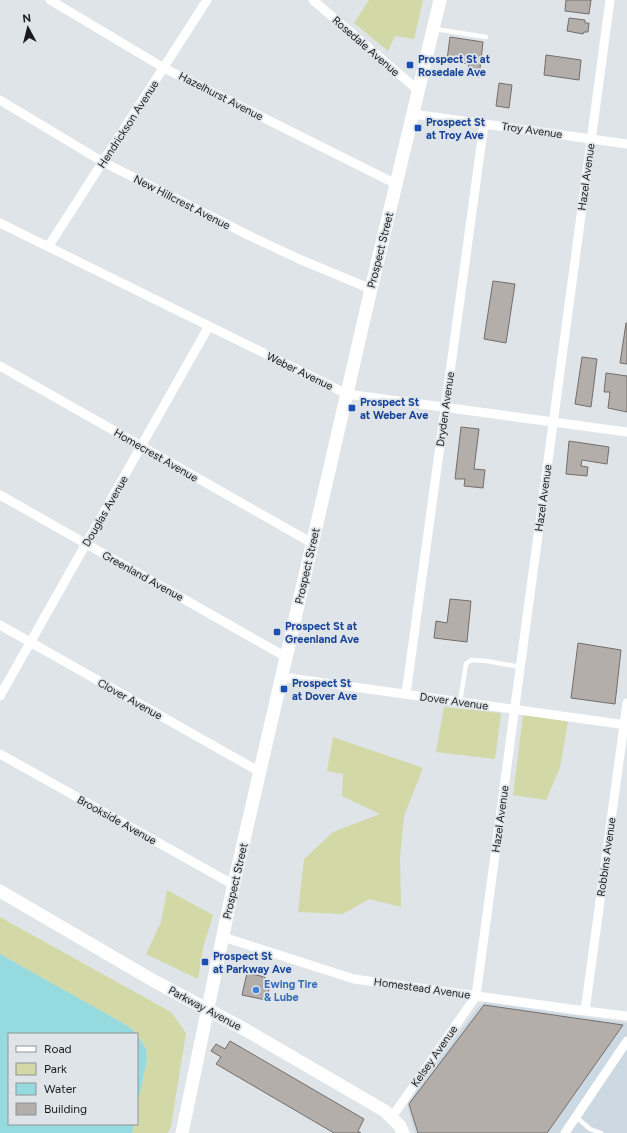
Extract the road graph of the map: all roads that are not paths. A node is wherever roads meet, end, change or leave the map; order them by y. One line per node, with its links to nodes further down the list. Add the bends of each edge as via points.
1 (50, 0): 8 (street, Hazelhurst Avenue)
2 (207, 0): 8 (street, Hendrickson Avenue)
3 (313, 0): 9 (street, Rosedale Avenue)
4 (440, 0): 6 (street, Prospect Street)
5 (610, 0): 13 (street, Hazel Avenue)
6 (433, 29): 7 (lane); 9 (street, Prospect Street)
7 (486, 37)
8 (164, 68): 15 (street, Hendrickson Avenue); 16 (street, Hazelhurst Avenue)
9 (419, 91): 11 (street, Prospect Street)
10 (0, 100): 15 (street, New Hillcrest Avenue)
11 (413, 114): 12 (street, Troy Avenue); 16 (street, Prospect Street)
12 (484, 124): 13 (street, Troy Avenue); 23 (street, Dryden Avenue)
13 (591, 139): 14 (street, Troy Avenue); 24 (street, Hazel Avenue)
14 (627, 144)
15 (104, 162): 18 (street, Hendrickson Avenue); 19 (street, New Hillcrest Avenue, via 250,236)
16 (396, 184): 19 (street, Prospect Street)
17 (0, 223): 18 (street, Weber Avenue)
18 (48, 247): 20 (street, Weber Avenue)
19 (371, 289): 22 (street, Prospect Street)
20 (209, 326): 22 (street, Weber Avenue); 26 (street, Douglas Avenue)
21 (0, 366): 26 (street, Homecrest Avenue)
22 (347, 394): 23 (street, Weber Avenue); 28 (street, Prospect Street)
23 (445, 407): 24 (street, Weber Avenue); 35 (street, Dryden Avenue)
24 (553, 422): 25 (street, Weber Avenue); 33 (street, Hazel Avenue)
25 (627, 432)
26 (141, 446): 28 (street, Homecrest Avenue); 29 (street, Douglas Avenue)
27 (0, 495): 29 (street, Greenland Avenue)
28 (312, 543): 32 (street, Prospect Street)
29 (86, 544): 31 (street, Douglas Avenue); 32 (street, Greenland Avenue)
30 (0, 625): 31 (street, Clover Avenue)
31 (30, 642): 36 (street, Douglas Avenue); 42 (street, Clover Avenue)
32 (286, 657): 34 (street, Prospect Street)
33 (520, 667): 37 (lane, via 487,660 471,660 466,664); 39 (street, Hazel Avenue)
34 (282, 677): 35 (street, Dover Avenue); 42 (street, Prospect Street)
35 (406, 694): 37 (street, Dover Avenue)
36 (0, 696)
37 (460, 702): 39 (street, Dover Avenue)
38 (627, 703): 40 (street, Robbins Avenue)
39 (514, 709): 40 (street, Dover Avenue); 46 (street, Hazel Avenue)
40 (626, 725): 48 (street, Robbins Avenue)
41 (0, 754): 43 (street, Brookside Avenue)
42 (260, 772): 43 (street, Prospect Street)
43 (234, 885): 45 (street, Prospect Street)
44 (0, 891): 47 (street, Parkway Avenue)
45 (223, 937): 46 (street, Homestead Avenue, via 354,979); 47 (street, Prospect Street)
46 (476, 996): 48 (street, Homestead Avenue); 52 (street, Kelsey Avenue)
47 (207, 1010): 52 (street, Parkway Avenue, via 385,1111); 53 (street, Prospect Street)
48 (586, 1011): 49 (street, Homestead Avenue)
49 (627, 1016)
50 (627, 1041): 51 (street)
51 (576, 1117): 54 (street); 55 (lane)
52 (397, 1127)
53 (182, 1133)
54 (565, 1133)
55 (601, 1133)

